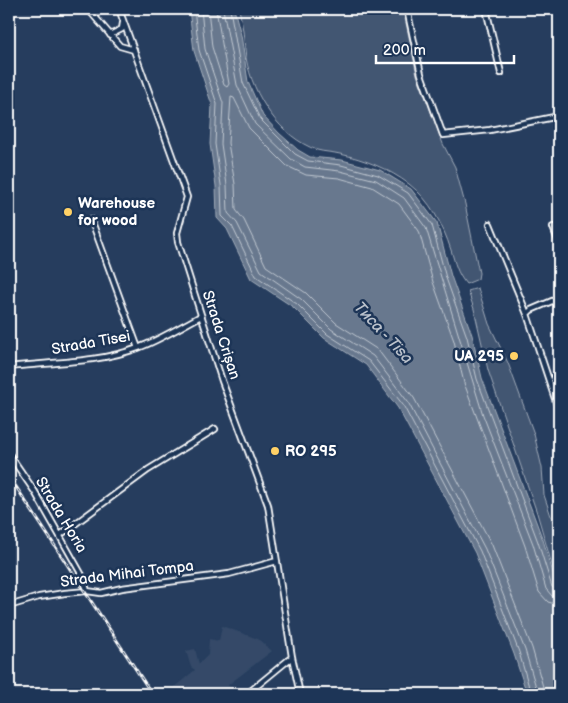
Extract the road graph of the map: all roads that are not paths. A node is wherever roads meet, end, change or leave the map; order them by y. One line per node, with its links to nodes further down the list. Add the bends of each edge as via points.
1 (82, 9): 2 (street)
2 (88, 9): 7 (street)
3 (119, 9): 6 (street, Strada Crișan)
4 (407, 9): 10 (street, via 421,74 443,135 490,130)
5 (486, 9): 9 (street)
6 (124, 22): 7 (street, via 122,29); 8 (street, Strada Crișan)
7 (110, 35): 8 (street, via 120,46)
8 (134, 50): 17 (street, Strada Crișan, via 187,197 177,233 178,242)
9 (501, 73)
10 (559, 116)
11 (91, 219): 18 (street)
12 (490, 224): 16 (street)
13 (553, 227): 14 (street)
14 (559, 243)
15 (559, 298): 16 (street)
16 (527, 314): 21 (street)
17 (201, 316): 18 (street, Strada Tisei); 26 (street, Strada Crișan, via 268,505)
18 (138, 348): 19 (street, Strada Tisei, via 92,358)
19 (9, 367)
20 (559, 390): 21 (street)
21 (553, 393): 22 (street)
22 (559, 411)
23 (215, 430): 25 (street, via 148,470)
24 (9, 454): 25 (street, Strada Horia)
25 (60, 535): 27 (street, Strada Horia, via 84,577)
26 (277, 561): 27 (street, Strada Mihai Tompa, via 229,574 101,593); 29 (street, Strada Crișan)
27 (87, 591): 28 (street, Strada Mihai Tompa, via 39,597)
28 (9, 606)
29 (292, 657): 30 (street); 31 (street, Strada Crișan)
30 (247, 694)
31 (300, 694)

